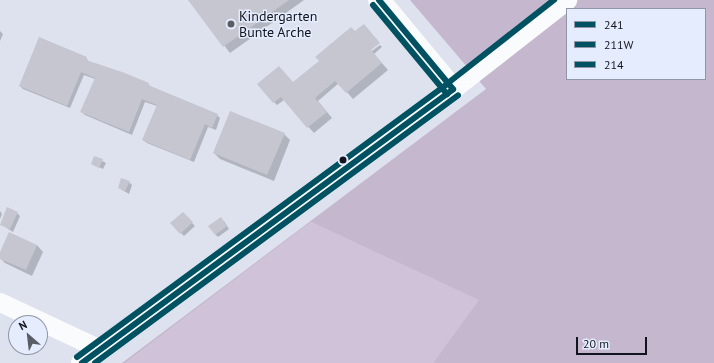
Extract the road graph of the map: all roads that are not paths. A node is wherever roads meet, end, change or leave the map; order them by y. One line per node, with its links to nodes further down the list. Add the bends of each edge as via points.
1 (379, 0): 3 (street)
2 (567, 0): 3 (street)
3 (453, 88): 5 (street)
4 (0, 302): 5 (street)
5 (100, 349): 6 (street)
6 (82, 363)

